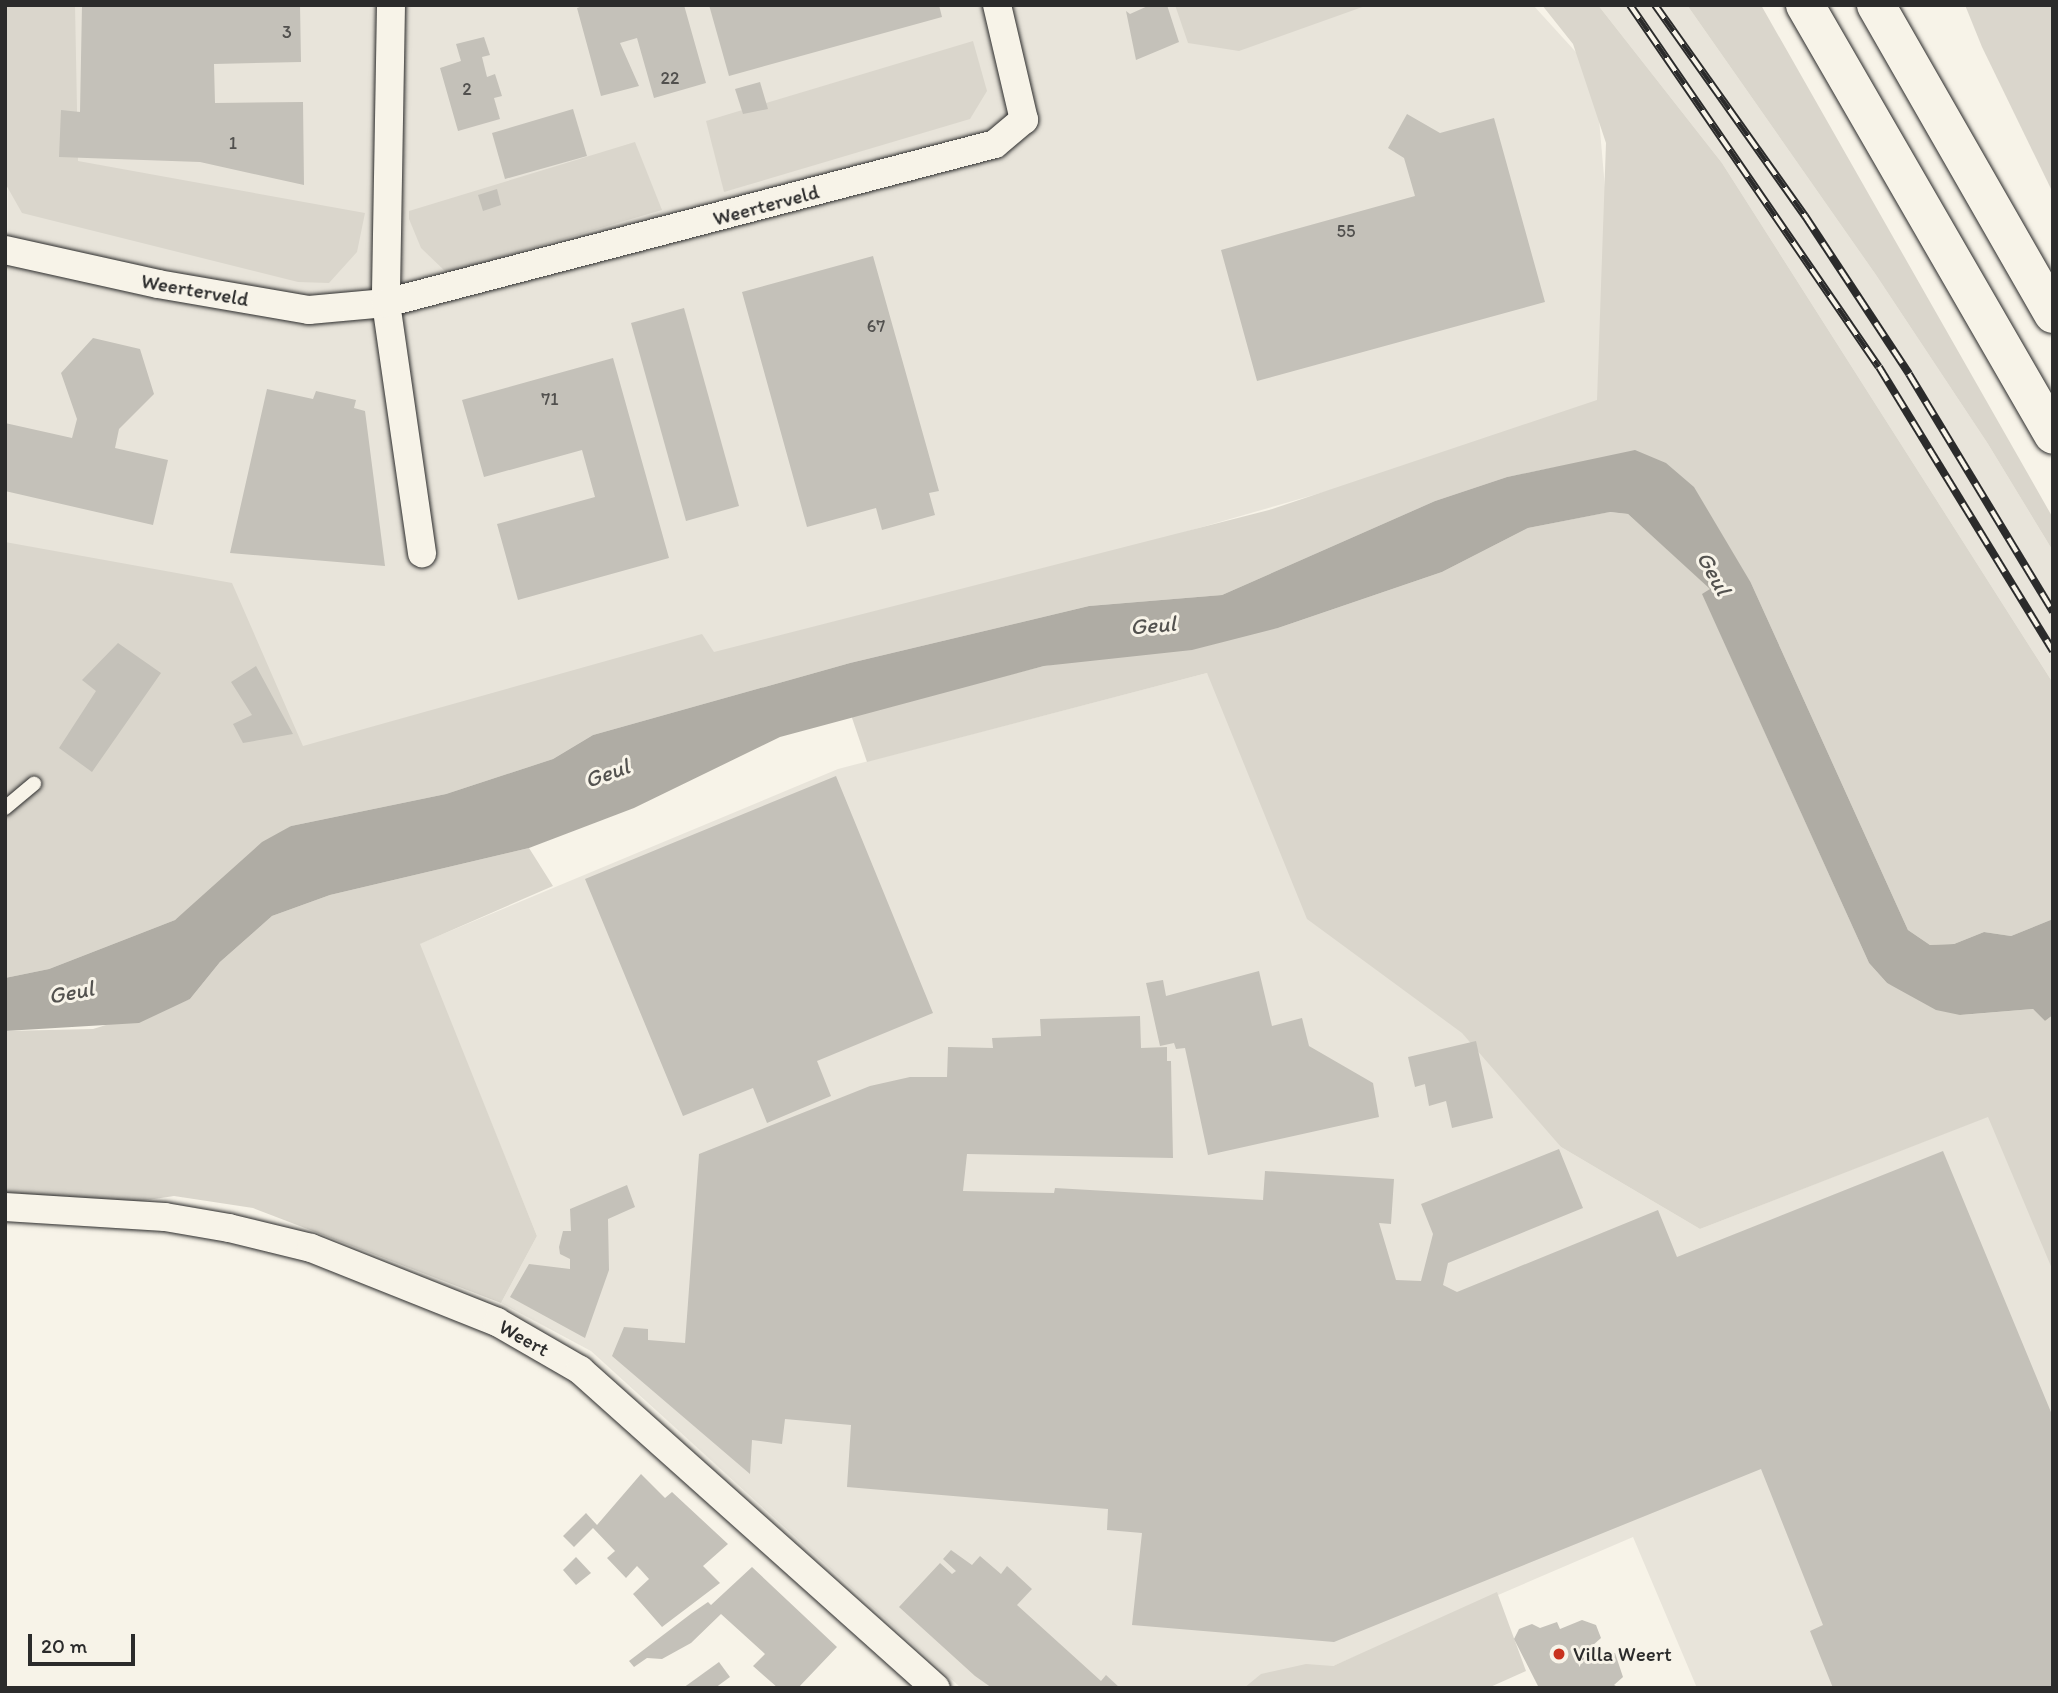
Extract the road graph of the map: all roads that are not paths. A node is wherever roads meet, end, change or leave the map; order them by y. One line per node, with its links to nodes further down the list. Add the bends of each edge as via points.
1 (391, 5): 8 (street)
2 (997, 5): 8 (street, Weerterveld, via 1024,120 995,144)
3 (1805, 5): 10 (highway)
4 (1876, 5): 6 (highway)
5 (1901, 5): 6 (highway)
6 (1928, 94): 9 (highway)
7 (5, 250): 8 (street, Weerterveld, via 158,284 309,310)
8 (386, 303): 11 (street)
9 (2053, 314)
10 (2053, 435)
11 (422, 553)
12 (34, 784): 13 (lane)
13 (5, 808)
14 (5, 1207): 15 (street, Weert, via 165,1217 229,1228 311,1248 497,1322 580,1370)
15 (936, 1688)

